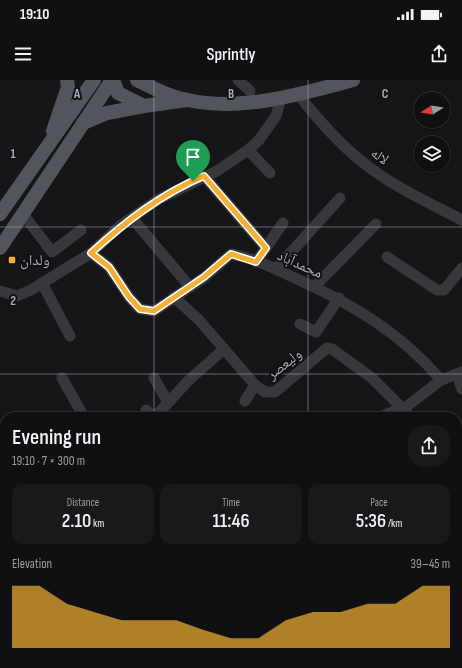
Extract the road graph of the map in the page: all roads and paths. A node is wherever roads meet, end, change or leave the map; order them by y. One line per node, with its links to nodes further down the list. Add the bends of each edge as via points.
1 (67, 80): 14 (main road, via 68,87)
2 (94, 80): 14 (main road)
3 (113, 80): 12 (main road, via 118,93); 13 (main road)
4 (137, 80): 7 (main road)
5 (238, 80): 8 (street)
6 (353, 80): 9 (main road)
7 (150, 84): 11 (main road)
8 (250, 91)
9 (297, 93): 10 (main road); 22 (street, لاله, via 318,120 359,160 389,180)
10 (281, 98): 11 (main road, via 235,104); 15 (street, via 276,116 259,140)
11 (187, 100): 12 (main road)
12 (144, 106): 13 (main road, via 107,113)
13 (83, 123): 20 (main road)
14 (49, 144): 19 (main road)
15 (248, 150): 16 (street); 17 (street, via 217,171)
16 (270, 173)
17 (204, 176): 21 (street, via 159,199); 27 (street)
18 (340, 198): 32 (street)
19 (0, 214)
20 (23, 214): 25 (street, via 52,252); 26 (main road)
21 (132, 218): 28 (street); 34 (street)
22 (462, 220)
23 (283, 223): 27 (street)
24 (376, 224): 35 (street)
25 (81, 230)
26 (0, 248)
27 (266, 248): 30 (street)
28 (91, 253): 33 (street); 37 (street, محمدآباد, via 109,267 140,309 154,311)
29 (387, 257): 31 (street, via 437,290 444,290)
30 (256, 262): 32 (street, محمدآباد); 34 (street, محمدآباد, via 231,254)
31 (462, 268)
32 (276, 269): 35 (street, محمدآباد)
33 (42, 283): 36 (street, via 17,296); 40 (street)
34 (190, 287): 37 (street, محمدآباد)
35 (314, 287): 38 (street, محمدآباد)
36 (0, 291)
37 (174, 297): 41 (street, ولیعصر, via 199,320)
38 (339, 298): 39 (street, via 316,332); 45 (street, محمدآباد, via 386,329 423,359)
39 (300, 324)
40 (70, 336)
41 (224, 349): 46 (street, ولیعصر); 49 (street)
42 (459, 373): 45 (street); 47 (street)
43 (62, 378): 51 (street)
44 (154, 378): 49 (street)
45 (441, 380): 50 (street)
46 (255, 385): 48 (street); 50 (street, ولیعصر, via 265,392 275,392 327,348 372,378)
47 (462, 389)
48 (245, 401)
49 (168, 402): 52 (street)
50 (403, 408): 53 (street); 54 (street)
51 (81, 412)
52 (155, 412)
53 (393, 412)
54 (407, 412)

